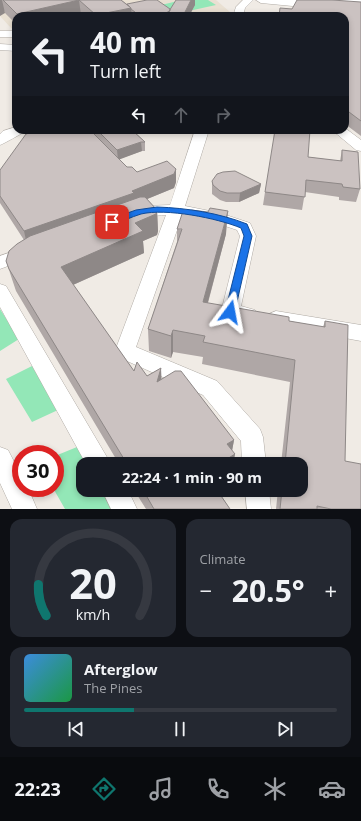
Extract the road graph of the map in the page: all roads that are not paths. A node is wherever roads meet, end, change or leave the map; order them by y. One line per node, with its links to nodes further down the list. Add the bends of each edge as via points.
1 (248, 0): 4 (street)
2 (261, 0): 3 (street, via 303,4)
3 (361, 3)
4 (239, 12)
5 (0, 34): 6 (street)
6 (12, 34)
7 (0, 47): 8 (street)
8 (12, 48)
9 (12, 133): 12 (street)
10 (201, 134): 14 (street)
11 (344, 134): 13 (street)
12 (0, 141)
13 (361, 147)
14 (176, 210): 15 (street, via 157,209 139,212); 19 (street, via 229,220 244,226 248,236 230,312); 21 (street, via 125,351 210,388 252,437)
15 (117, 220)
16 (44, 247): 17 (street)
17 (0, 263)
18 (0, 291): 20 (street)
19 (361, 333)
20 (95, 457)
21 (253, 457)
22 (0, 458): 25 (street)
23 (118, 497): 26 (street)
24 (258, 497): 27 (street)
25 (26, 509)
26 (125, 509)
27 (259, 509)

